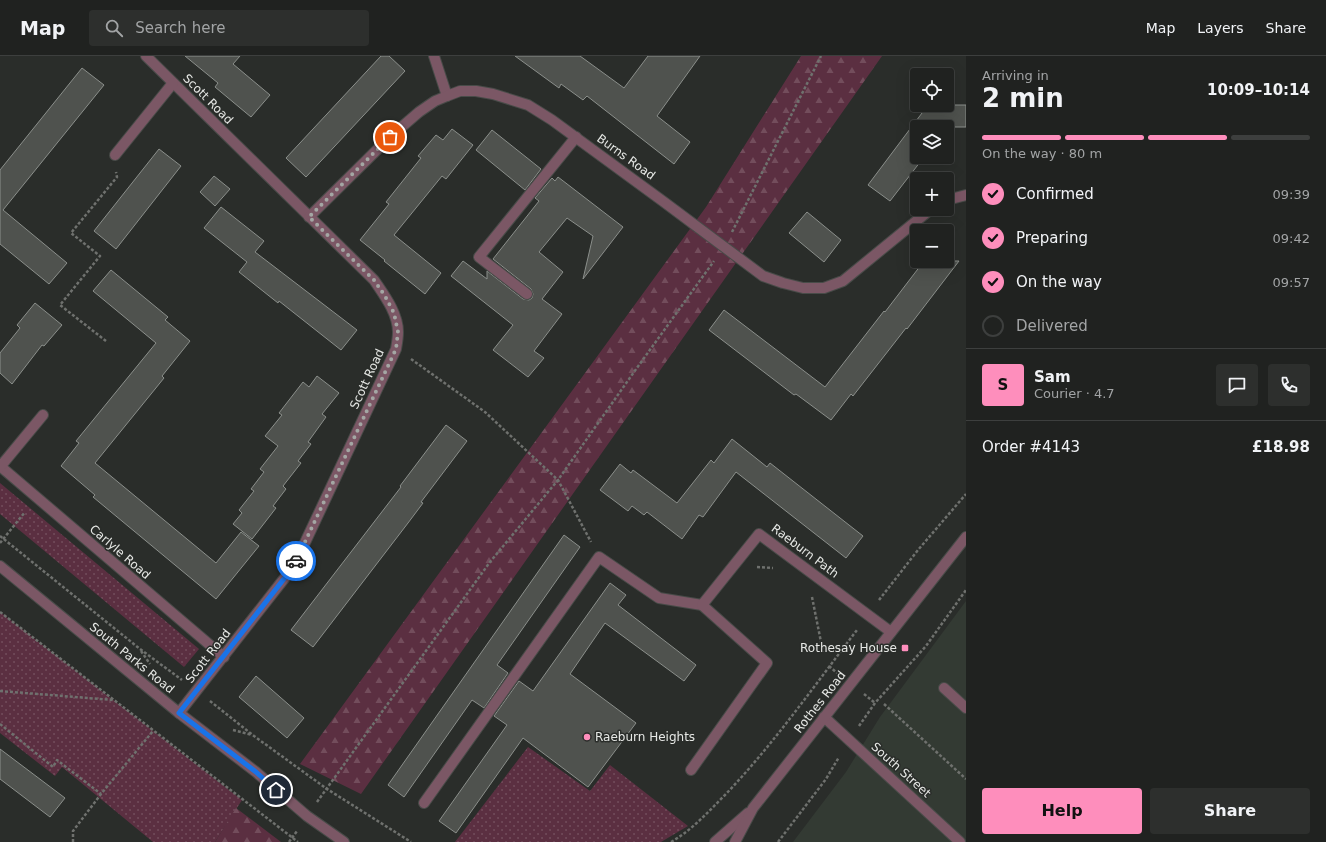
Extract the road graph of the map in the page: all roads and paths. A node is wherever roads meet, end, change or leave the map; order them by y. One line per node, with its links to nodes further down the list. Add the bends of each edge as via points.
1 (146, 56): 4 (street, Scott Road)
2 (434, 56): 5 (street)
3 (821, 56): 12 (path)
4 (173, 83): 7 (street); 11 (street, Scott Road)
5 (447, 96): 6 (street, Burns Road, via 460,91 476,91 511,99 528,105); 11 (street, Burns Road, via 435,101 404,124)
6 (576, 137): 12 (street, Burns Road); 13 (street, via 480,257)
7 (115, 155): 14 (path, via 117,177 71,233 100,256 60,305)
8 (966, 195): 9 (street)
9 (954, 198)
10 (922, 216): 12 (street, Burns Road, via 842,281 824,288 804,288 762,276)
11 (309, 217): 15 (street, Scott Road, via 374,280 385,296 394,313 398,332)
12 (725, 246): 18 (path)
13 (527, 294)
14 (106, 341)
15 (396, 349): 18 (path, via 485,412); 37 (street, Scott Road, via 294,566)
16 (43, 415): 17 (street)
17 (0, 466): 20 (street, Carlyle Road)
18 (558, 480): 25 (path); 51 (path, via 490,562)
19 (966, 494): 33 (path, via 913,556)
20 (36, 498): 23 (path); 37 (street, Carlyle Road)
21 (0, 536): 23 (path)
22 (966, 537): 34 (street, Rothes Road)
23 (4, 539): 24 (path); 35 (path)
24 (0, 543)
25 (599, 557): 31 (street, via 659,598); 53 (street)
26 (0, 566): 43 (street, South Parks Road)
27 (779, 569): 28 (path, via 757,566)
28 (753, 571)
29 (966, 590): 48 (path, via 926,646 875,703)
30 (812, 596): 36 (path)
31 (702, 605): 33 (street, Raeburn Path, via 759,534); 49 (street, via 767,663)
32 (0, 612): 40 (path)
33 (868, 615): 34 (street, Raeburn Path); 62 (path, via 742,777 696,824)
34 (891, 632): 44 (street, Rothes Road)
35 (140, 649)
36 (823, 652)
37 (224, 657): 43 (street, Scott Road)
38 (944, 688): 42 (street)
39 (0, 691): 40 (path)
40 (114, 700): 46 (path)
41 (884, 704): 50 (path)
42 (966, 708)
43 (179, 713): 55 (street, South Parks Road, via 256,772)
44 (824, 717): 48 (street, South Street); 54 (street, Rothes Road)
45 (0, 724): 52 (path, via 53,767 58,760)
46 (153, 731): 52 (path); 56 (path)
47 (254, 736): 51 (path)
48 (849, 741): 65 (path, via 826,778); 66 (street, South Street)
49 (690, 770)
50 (966, 779)
51 (327, 789): 55 (path); 61 (path)
52 (101, 794): 57 (path, via 73,831)
53 (424, 803)
54 (753, 808): 63 (street, Rothes Road); 64 (street, Rothes Road)
55 (307, 816): 56 (path); 60 (street, South Parks Road)
56 (292, 838): 58 (path); 59 (path)
57 (73, 842)
58 (289, 842)
59 (298, 842)
60 (344, 842)
61 (411, 842)
62 (672, 842)
63 (715, 842)
64 (735, 842)
65 (778, 842)
66 (960, 842)

